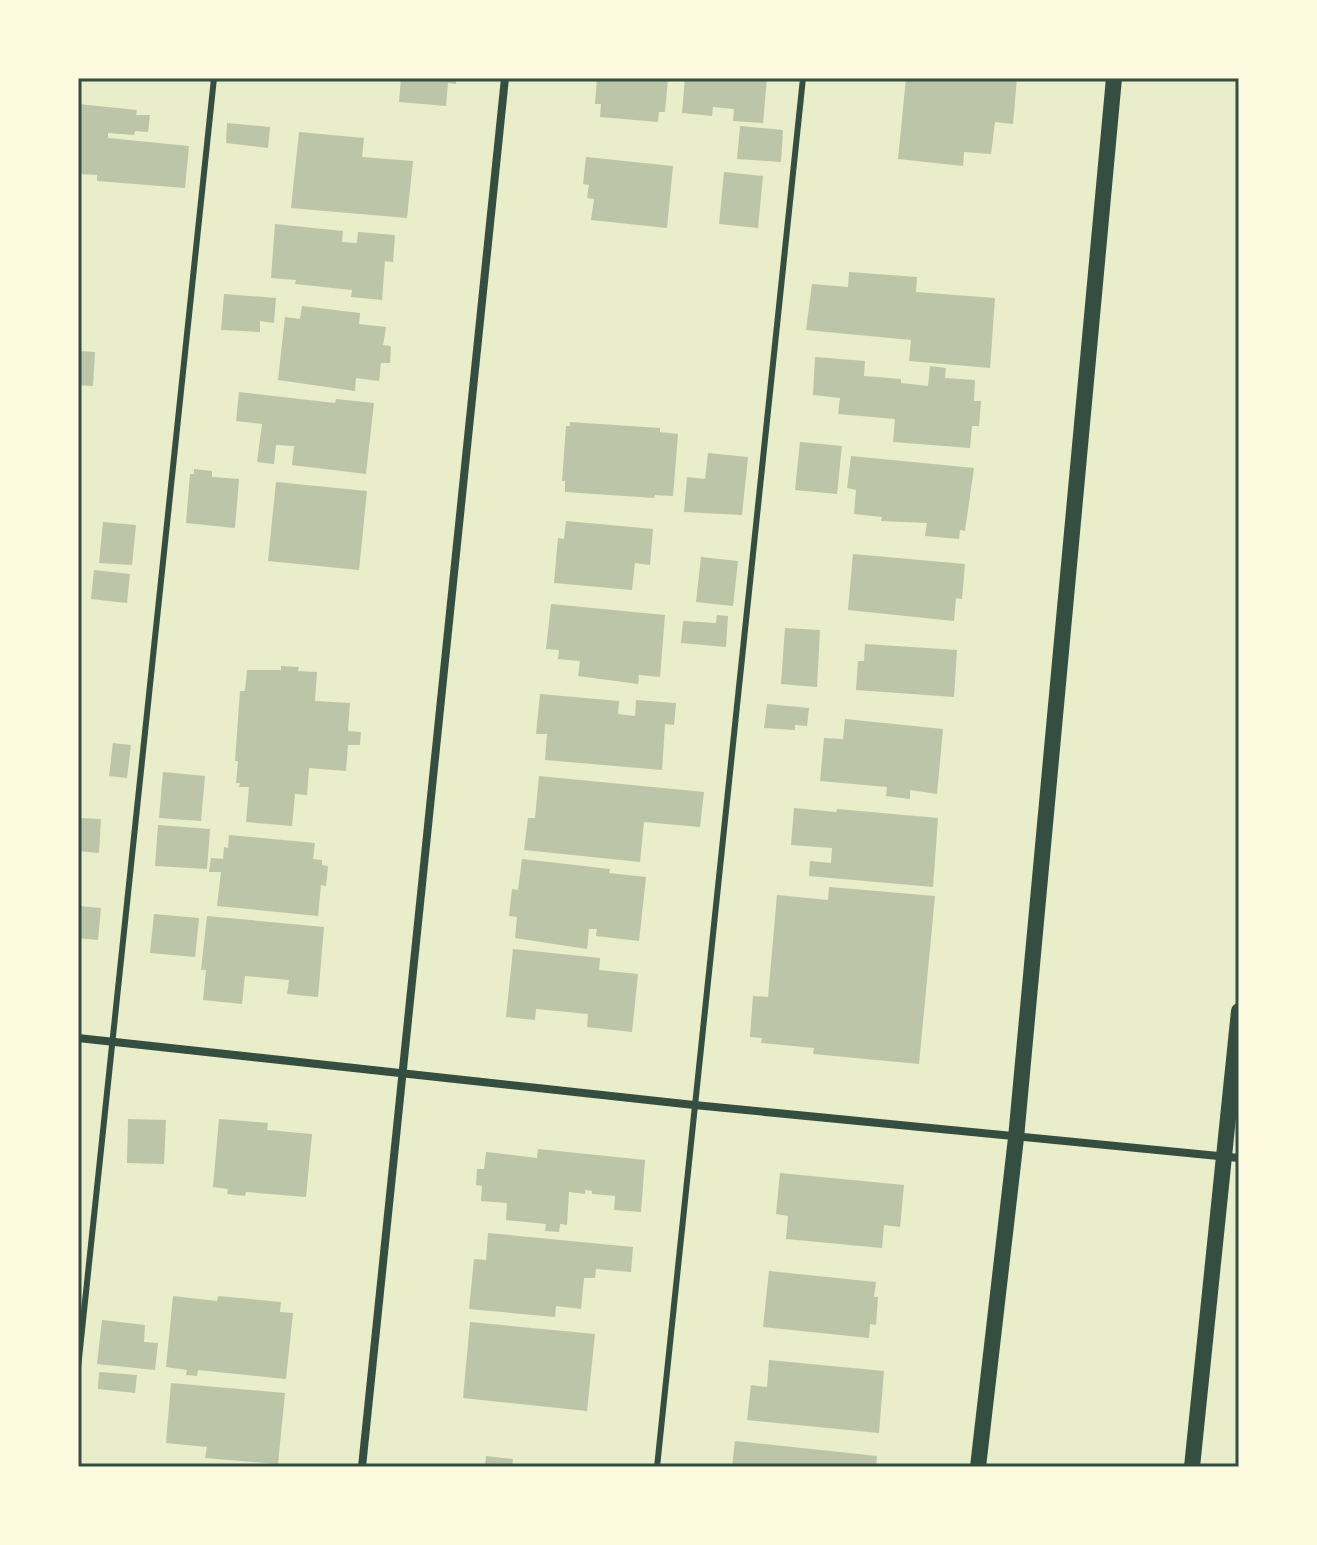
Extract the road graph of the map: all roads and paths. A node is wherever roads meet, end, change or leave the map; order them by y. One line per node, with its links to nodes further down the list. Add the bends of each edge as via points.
1 (214, 78): 7 (lane)
2 (505, 78): 8 (street)
3 (803, 78): 9 (lane)
4 (1114, 78): 10 (main road)
5 (1239, 1011): 11 (main road)
6 (78, 1038): 7 (street)
7 (111, 1042): 8 (street); 12 (lane)
8 (401, 1074): 9 (street); 13 (street)
9 (694, 1105): 10 (street); 14 (lane)
10 (1016, 1138): 11 (street); 15 (main road)
11 (1231, 1157): 16 (main road)
12 (78, 1368)
13 (362, 1467)
14 (657, 1467)
15 (978, 1467)
16 (1192, 1467)

